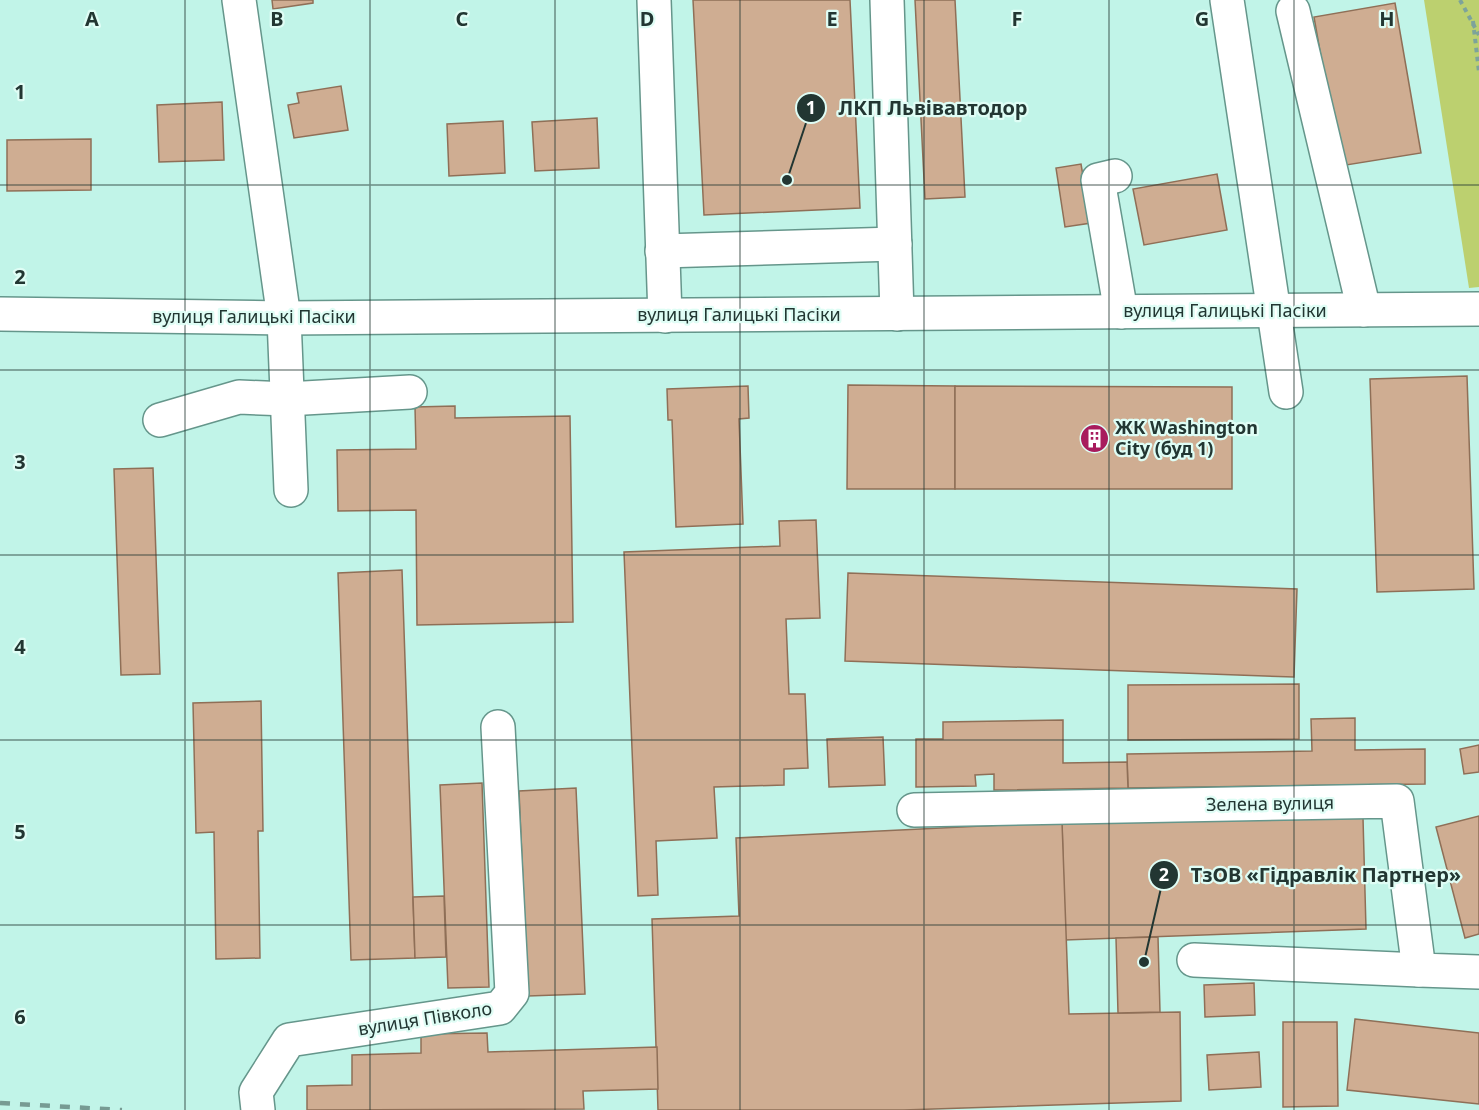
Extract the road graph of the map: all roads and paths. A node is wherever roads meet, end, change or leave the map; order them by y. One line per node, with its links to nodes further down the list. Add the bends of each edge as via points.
1 (239, 0): 20 (street)
2 (654, 0): 12 (street)
3 (887, 0): 11 (street)
4 (1227, 0): 15 (street)
5 (1460, 0): 7 (path)
6 (1293, 11): 14 (street)
7 (1473, 21): 8 (path); 9 (path)
8 (1479, 35)
9 (1479, 72)
10 (1115, 176): 16 (street, via 1098,180)
11 (895, 244): 12 (street); 18 (street)
12 (662, 251): 19 (street)
13 (1479, 309): 14 (street, вулиця Галицькі Пасіки)
14 (1364, 310): 15 (street, вулиця Галицькі Пасіки)
15 (1275, 311): 16 (street, вулиця Галицькі Пасіки); 22 (street)
16 (1121, 312): 18 (street, вулиця Галицькі Пасіки)
17 (0, 314): 20 (street, вулиця Галицькі Пасіки)
18 (897, 314): 19 (street, вулиця Галицькі Пасіки)
19 (665, 316): 20 (street, вулиця Галицькі Пасіки)
20 (284, 318): 23 (street)
21 (410, 392): 23 (street)
22 (1286, 392)
23 (287, 399): 24 (street, via 239,397); 25 (street)
24 (160, 420)
25 (291, 490)
26 (498, 728): 31 (street, вулиця Півколо, via 512,993 500,1008 289,1040 256,1092)
27 (914, 810): 29 (street, Зелена вулиця, via 1396,801)
28 (1194, 960): 29 (street)
29 (1419, 970): 30 (street)
30 (1479, 972)
31 (258, 1110)

